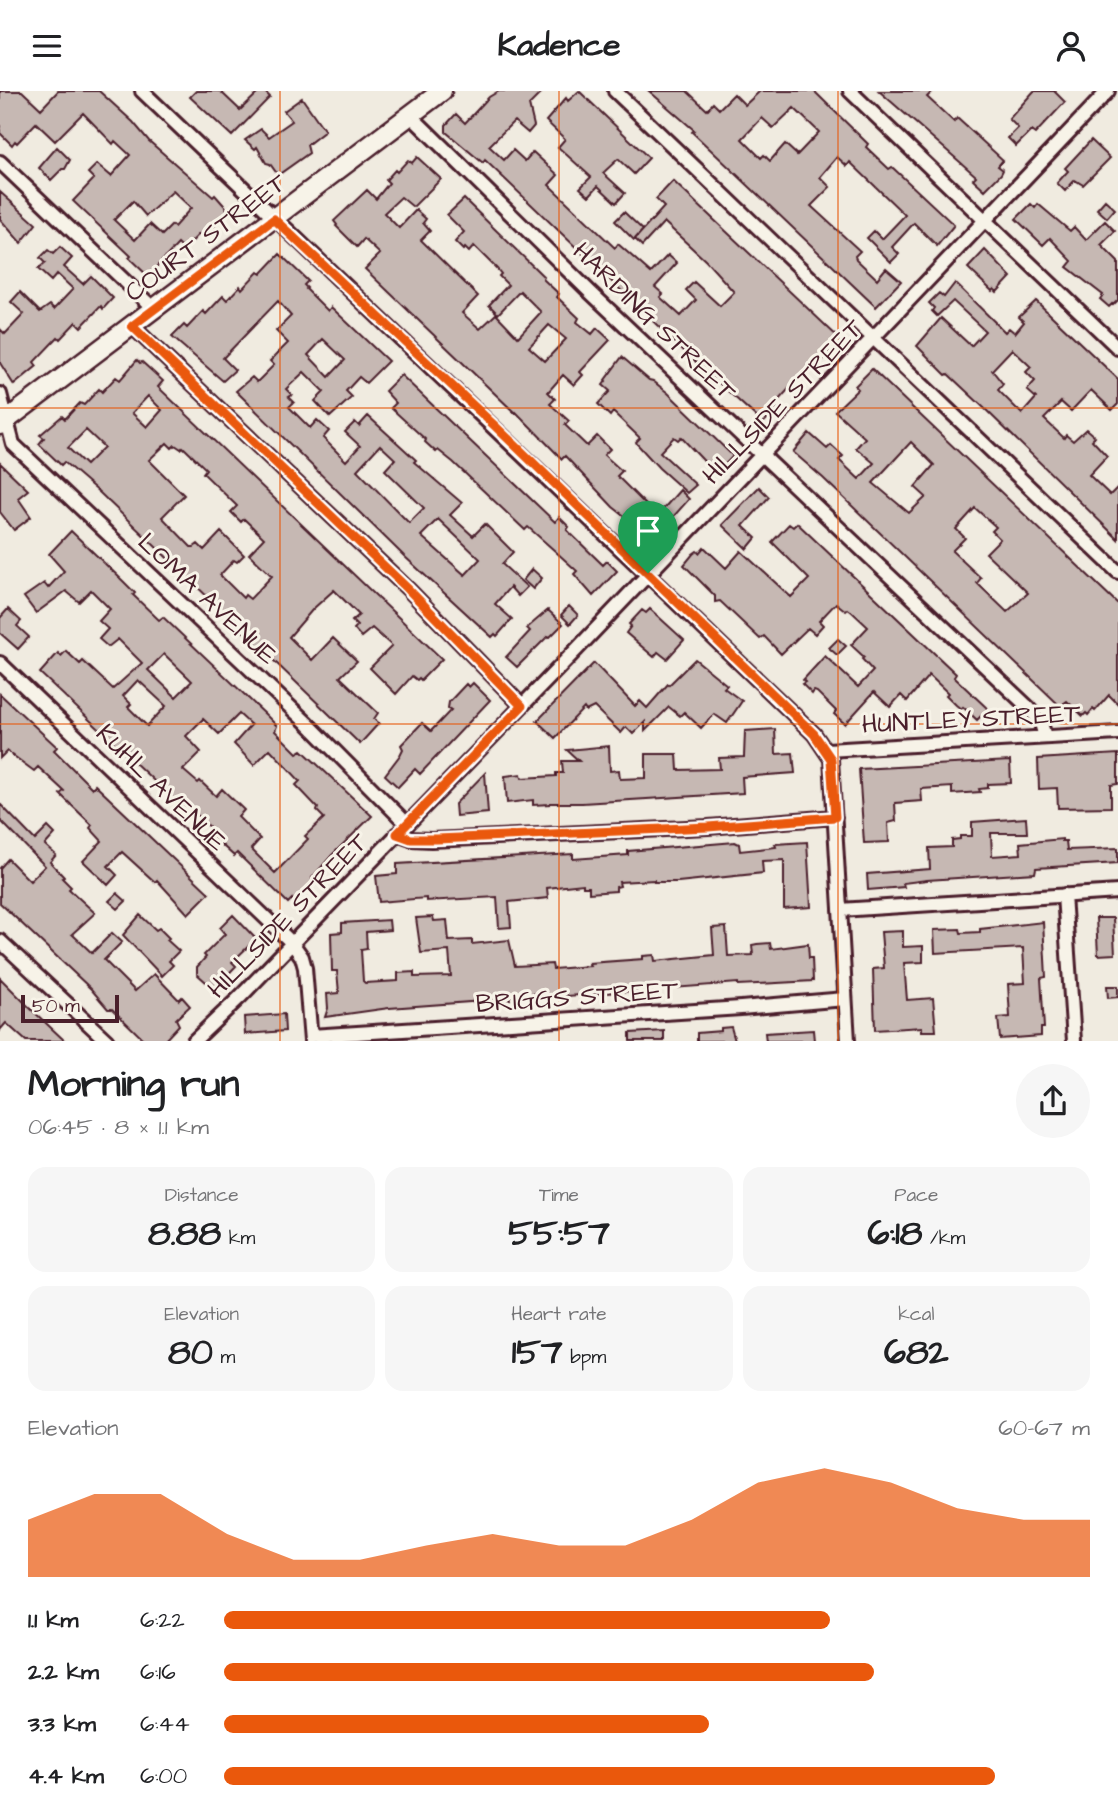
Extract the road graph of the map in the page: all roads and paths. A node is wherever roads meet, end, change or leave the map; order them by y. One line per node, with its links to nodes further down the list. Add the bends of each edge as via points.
1 (442, 91): 6 (main road, COURT STREET)
2 (615, 91): 12 (street)
3 (850, 91): 9 (street)
4 (1108, 91): 9 (street, HILLSIDE STREET)
5 (144, 92): 8 (street)
6 (410, 115): 8 (main road, COURT STREET); 16 (street, HARDING STREET)
7 (0, 162): 10 (street)
8 (274, 219): 10 (main road, COURT STREET); 18 (street)
9 (985, 221): 12 (street, HILLSIDE STREET); 13 (street)
10 (154, 309): 11 (main road, COURT STREET)
11 (132, 326): 15 (main road, COURT STREET); 20 (street, via 407,588)
12 (874, 338): 16 (street, HILLSIDE STREET); 17 (street)
13 (1115, 341)
14 (0, 394): 15 (street, LOMA AVENUE)
15 (3, 422): 25 (street, LOMA AVENUE, via 13,444)
16 (762, 454): 18 (street, HILLSIDE STREET); 22 (street, HARDING STREET, via 1029,708)
17 (1118, 572)
18 (648, 573): 20 (street, HILLSIDE STREET); 23 (street)
19 (0, 663): 31 (street, KUHL AVENUE)
20 (522, 706): 25 (street, HILLSIDE STREET)
21 (1118, 733): 22 (street, HUNTLEY STREET)
22 (1045, 737): 23 (street, HUNTLEY STREET)
23 (827, 750): 24 (street)
24 (835, 817): 26 (street, via 437,839); 29 (street)
25 (407, 824): 26 (street, HILLSIDE STREET)
26 (397, 834): 31 (street, HILLSIDE STREET)
27 (1118, 892): 28 (street)
28 (1064, 895): 29 (street); 37 (street)
29 (840, 910): 32 (street)
30 (0, 941): 34 (street)
31 (292, 943): 33 (street, via 305,968); 35 (street, HILLSIDE STREET)
32 (845, 999): 33 (street, BRIGGS STREET); 36 (street)
33 (311, 1039)
34 (107, 1041)
35 (194, 1041)
36 (848, 1041)
37 (1074, 1041)

